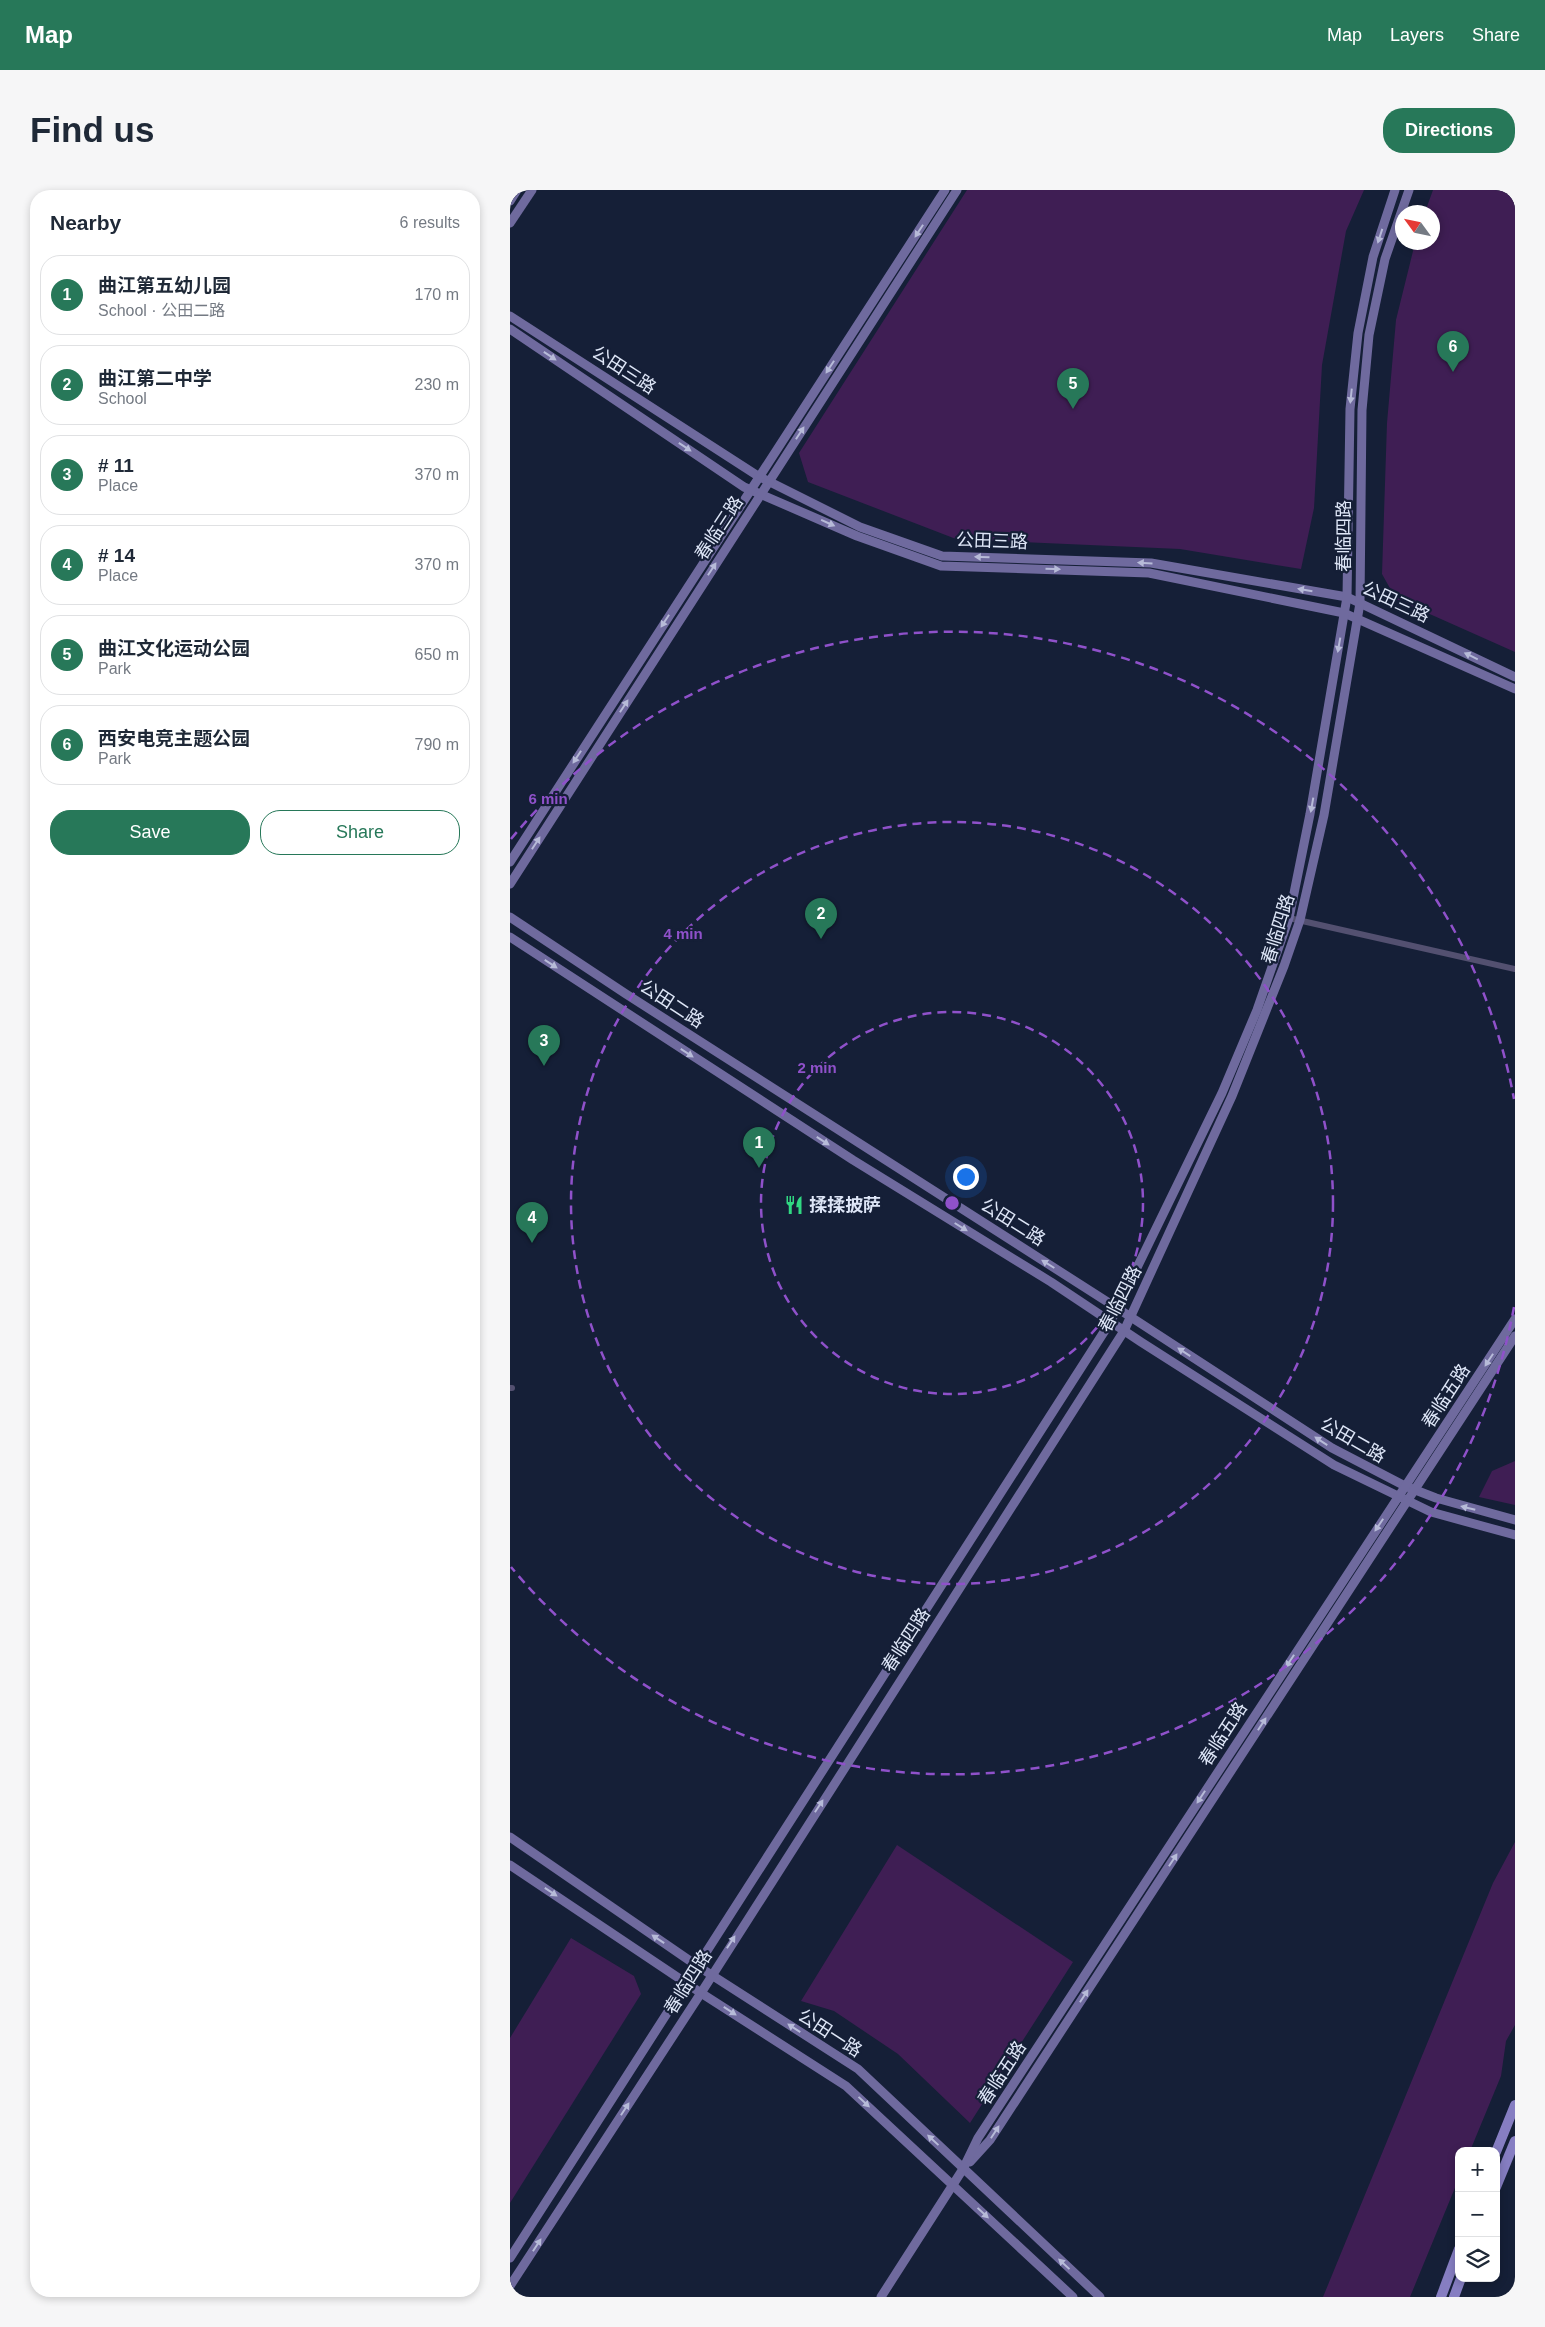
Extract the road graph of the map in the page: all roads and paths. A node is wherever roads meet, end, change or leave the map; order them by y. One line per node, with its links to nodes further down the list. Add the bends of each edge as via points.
1 (518, 190): 7 (street)
2 (532, 190): 8 (street)
3 (945, 190): 11 (street, 春临三路, one-way to 11)
4 (957, 190): 12 (street, 春临三路, one-way to 4)
5 (1396, 190): 15 (street, 春临四路, one-way to 15, via 1373,257 1358,333 1350,409)
6 (1408, 190): 16 (street, 春临四路, via 1385,259 1369,336 1362,410)
7 (510, 202)
8 (510, 223)
9 (510, 316): 11 (street, 公田三路)
10 (510, 329): 13 (street, 公田三路, one-way to 13)
11 (758, 476): 12 (street, 公田三路); 13 (street, 春临三路)
12 (768, 481): 14 (street, 春临三路); 15 (street, 公田三路, one-way to 12, via 1151,563 942,556 860,527)
13 (750, 490): 14 (street, 公田三路); 21 (street, 春临三路, one-way to 21)
14 (761, 494): 17 (street, 公田三路, one-way to 17, via 856,536 941,566 1150,573); 22 (street, 春临三路, one-way to 14)
15 (1347, 597): 16 (street, 公田三路); 17 (street, 春临四路)
16 (1360, 603): 18 (street, 春临四路); 19 (street, 公田三路, one-way to 16)
17 (1344, 612): 18 (street, 公田三路); 24 (street, 春临四路, one-way to 24)
18 (1358, 618): 20 (street, 公田三路); 25 (street, 春临四路, via 1324,815)
19 (1515, 677)
20 (1515, 689)
21 (510, 862)
22 (510, 884)
23 (510, 917): 28 (street, 公田二路, one-way to 23)
24 (1289, 918): 25 (street); 28 (street, 春临四路, via 1257,1010 1222,1092)
25 (1300, 920): 27 (street); 29 (street, 春临四路, via 1232,1096)
26 (510, 937): 31 (street, 公田二路, one-way to 31, via 853,1160)
27 (1515, 969)
28 (1117, 1308): 29 (street, 公田二路); 31 (street, 春临四路)
29 (1132, 1317): 32 (street, 春临四路); 34 (street, 公田二路, one-way to 29, via 1332,1448)
30 (1515, 1319): 34 (street, 春临五路, one-way to 34)
31 (1111, 1322): 32 (street, 公田二路); 41 (street, 春临四路)
32 (1124, 1331): 36 (street, 公田二路, via 1334,1465); 42 (street, 春临四路, one-way to 32)
33 (1515, 1336): 35 (street, 春临五路)
34 (1405, 1486): 35 (street, 公田二路); 36 (street, 春临五路)
35 (1415, 1490): 36 (street, 春临五路); 37 (street, 公田二路, one-way to 35, via 1454,1505)
36 (1403, 1499): 38 (street, 公田二路, via 1431,1512); 48 (street, 春临五路, via 990,2140)
37 (1515, 1520)
38 (1515, 1535)
39 (510, 1837): 41 (street, 公田一路, one-way to 39)
40 (510, 1865): 43 (street, 公田一路, one-way to 43)
41 (696, 1965): 42 (street, 公田一路); 43 (street, 春临四路)
42 (711, 1974): 44 (street, 春临四路); 48 (street, 公田一路, one-way to 42, via 858,2069)
43 (686, 1982): 44 (street, 公田一路); 51 (street, 春临四路)
44 (701, 1993): 50 (street, 公田一路, one-way to 50, via 846,2086); 54 (street, 春临四路, one-way to 44)
45 (1515, 2106): 47 (main road)
46 (1515, 2141): 49 (main road)
47 (1498, 2147)
48 (964, 2169): 50 (street, 春临五路); 57 (street, 公田一路, one-way to 48)
49 (1500, 2177)
50 (953, 2185): 55 (street, 春临五路); 56 (street, 公田一路, one-way to 56)
51 (510, 2258)
52 (1455, 2259): 58 (main road)
53 (1460, 2282): 59 (main road)
54 (510, 2286)
55 (881, 2297)
56 (1073, 2297)
57 (1100, 2297)
58 (1440, 2297)
59 (1454, 2297)

